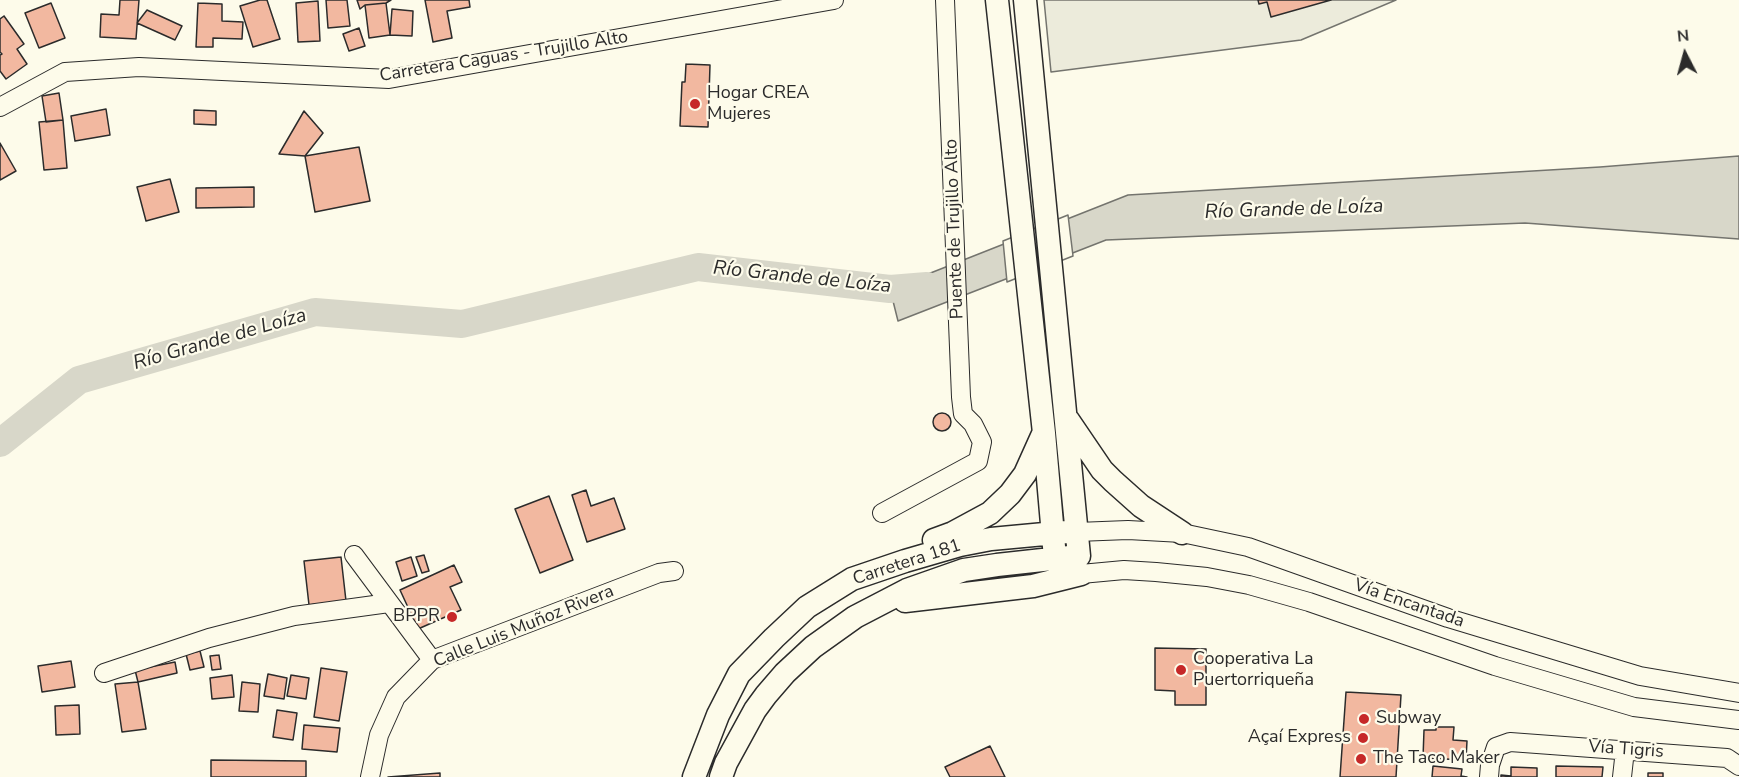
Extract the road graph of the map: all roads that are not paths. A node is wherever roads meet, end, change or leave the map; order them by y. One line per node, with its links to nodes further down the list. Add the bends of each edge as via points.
1 (945, 0): 8 (street, Puente de Trujillo Alto, via 961,397 963,414 982,442 978,460)
2 (1025, 0): 6 (main road)
3 (825, 1): 5 (street, Carretera Caguas - Trujillo Alto, via 389,79 139,67 65,72)
4 (994, 5): 7 (main road)
5 (0, 107)
6 (1066, 412): 9 (main road); 11 (main road, via 1113,482)
7 (1044, 433): 10 (main road); 16 (main road, via 1025,474 990,513 953,533 890,556)
8 (882, 513)
9 (1077, 532): 10 (main road, Carretera 181); 11 (street, Vía Encantada); 14 (main road)
10 (1053, 533): 13 (main road); 16 (main road, Carretera 181, via 960,545)
11 (1182, 533): 21 (street, Vía Encantada, via 1248,547 1448,618 1640,676)
12 (354, 555): 17 (street)
13 (1055, 558): 14 (main road, Carretera 181); 18 (main road, Carretera 181, via 964,570)
14 (1080, 565): 18 (main road, via 1033,586); 22 (street, Vía Encantada, via 1103,571 1208,577 1248,585 1634,707)
15 (675, 571): 19 (street, Calle Luis Muñoz Rivera, via 659,573)
16 (852, 579): 26 (main road, Carretera 181, via 807,608 739,674)
17 (389, 603): 19 (street); 20 (street, via 294,616 209,638)
18 (872, 607): 27 (main road, Carretera 181, via 813,647 779,681 754,710)
19 (432, 660): 25 (street, Calle Luis Muñoz Rivera, via 396,697 379,735)
20 (104, 673)
21 (1739, 693)
22 (1739, 720)
23 (1624, 750): 24 (street, Vía Tigris, via 1727,758); 28 (street, Vía Tigris, via 1510,742 1496,747); 29 (street)
24 (1739, 766)
25 (370, 777)
26 (694, 777)
27 (721, 777)
28 (1489, 777)
29 (1622, 777)

